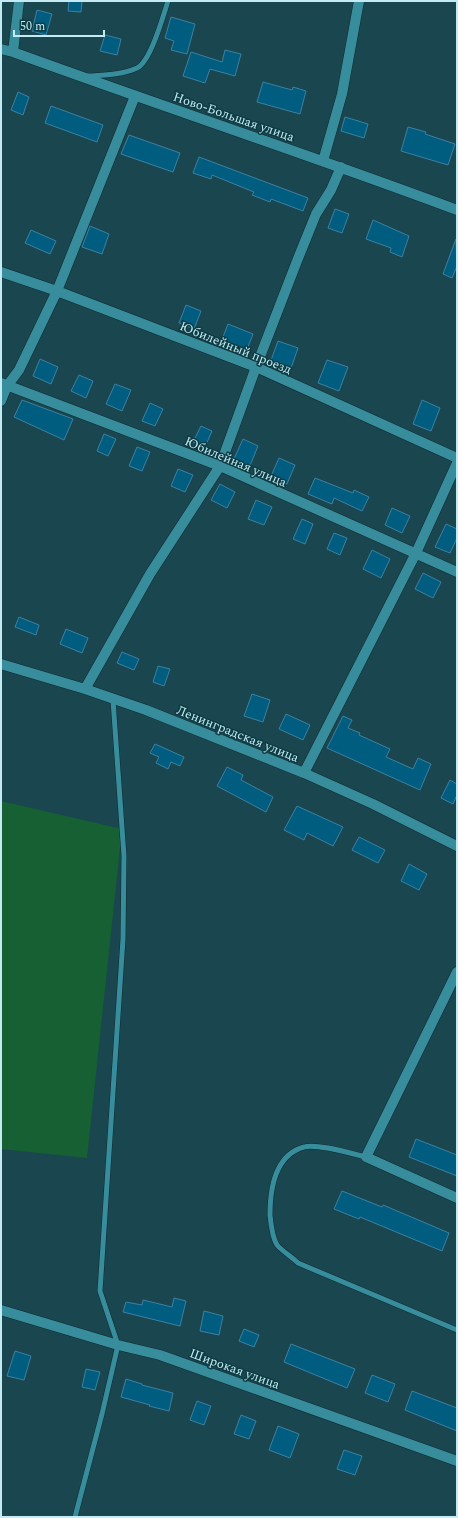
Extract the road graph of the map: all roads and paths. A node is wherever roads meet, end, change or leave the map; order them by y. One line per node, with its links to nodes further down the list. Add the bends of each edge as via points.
1 (19, 1): 5 (street)
2 (168, 1): 6 (lane, via 152,47 138,68 121,73)
3 (359, 1): 8 (street, via 342,94)
4 (1, 49): 5 (street, Ново-Большая улица)
5 (13, 52): 6 (street, Ново-Большая улица)
6 (82, 77): 7 (street, Ново-Большая улица)
7 (135, 96): 8 (street, Ново-Большая улица); 12 (street)
8 (322, 161): 9 (street, Ново-Большая улица)
9 (341, 167): 10 (street, Ново-Большая улица); 13 (street, via 316,214)
10 (457, 210)
11 (1, 272): 12 (street, Юбилейный проезд)
12 (56, 291): 13 (street, Юбилейный проезд); 14 (street, via 19,370)
13 (256, 367): 16 (street, Юбилейный проезд); 18 (street)
14 (4, 385): 15 (street); 18 (street, Юбилейная улица)
15 (1, 401)
16 (457, 458)
17 (457, 463): 19 (street)
18 (220, 466): 19 (street, Юбилейная улица); 22 (street, via 150,574)
19 (416, 554): 20 (street, Юбилейная улица); 24 (street)
20 (457, 572)
21 (1, 664): 22 (street, Ленинградская улица)
22 (85, 689): 23 (street, Ленинградская улица)
23 (113, 700): 24 (street, Ленинградская улица, via 146,710); 31 (lane, via 124,856 123,939 100,1291)
24 (304, 774): 25 (street, Ленинградская улица, via 374,804)
25 (457, 846)
26 (457, 972): 27 (street)
27 (366, 1157): 28 (street); 30 (lane, via 306,1146 294,1150 281,1164 274,1180 270,1201 272,1232 277,1245 298,1263)
28 (457, 1198)
29 (1, 1310): 31 (street, Широкая улица)
30 (457, 1330)
31 (118, 1345): 32 (street, Широкая улица, via 160,1355); 33 (lane)
32 (457, 1461)
33 (76, 1517)

